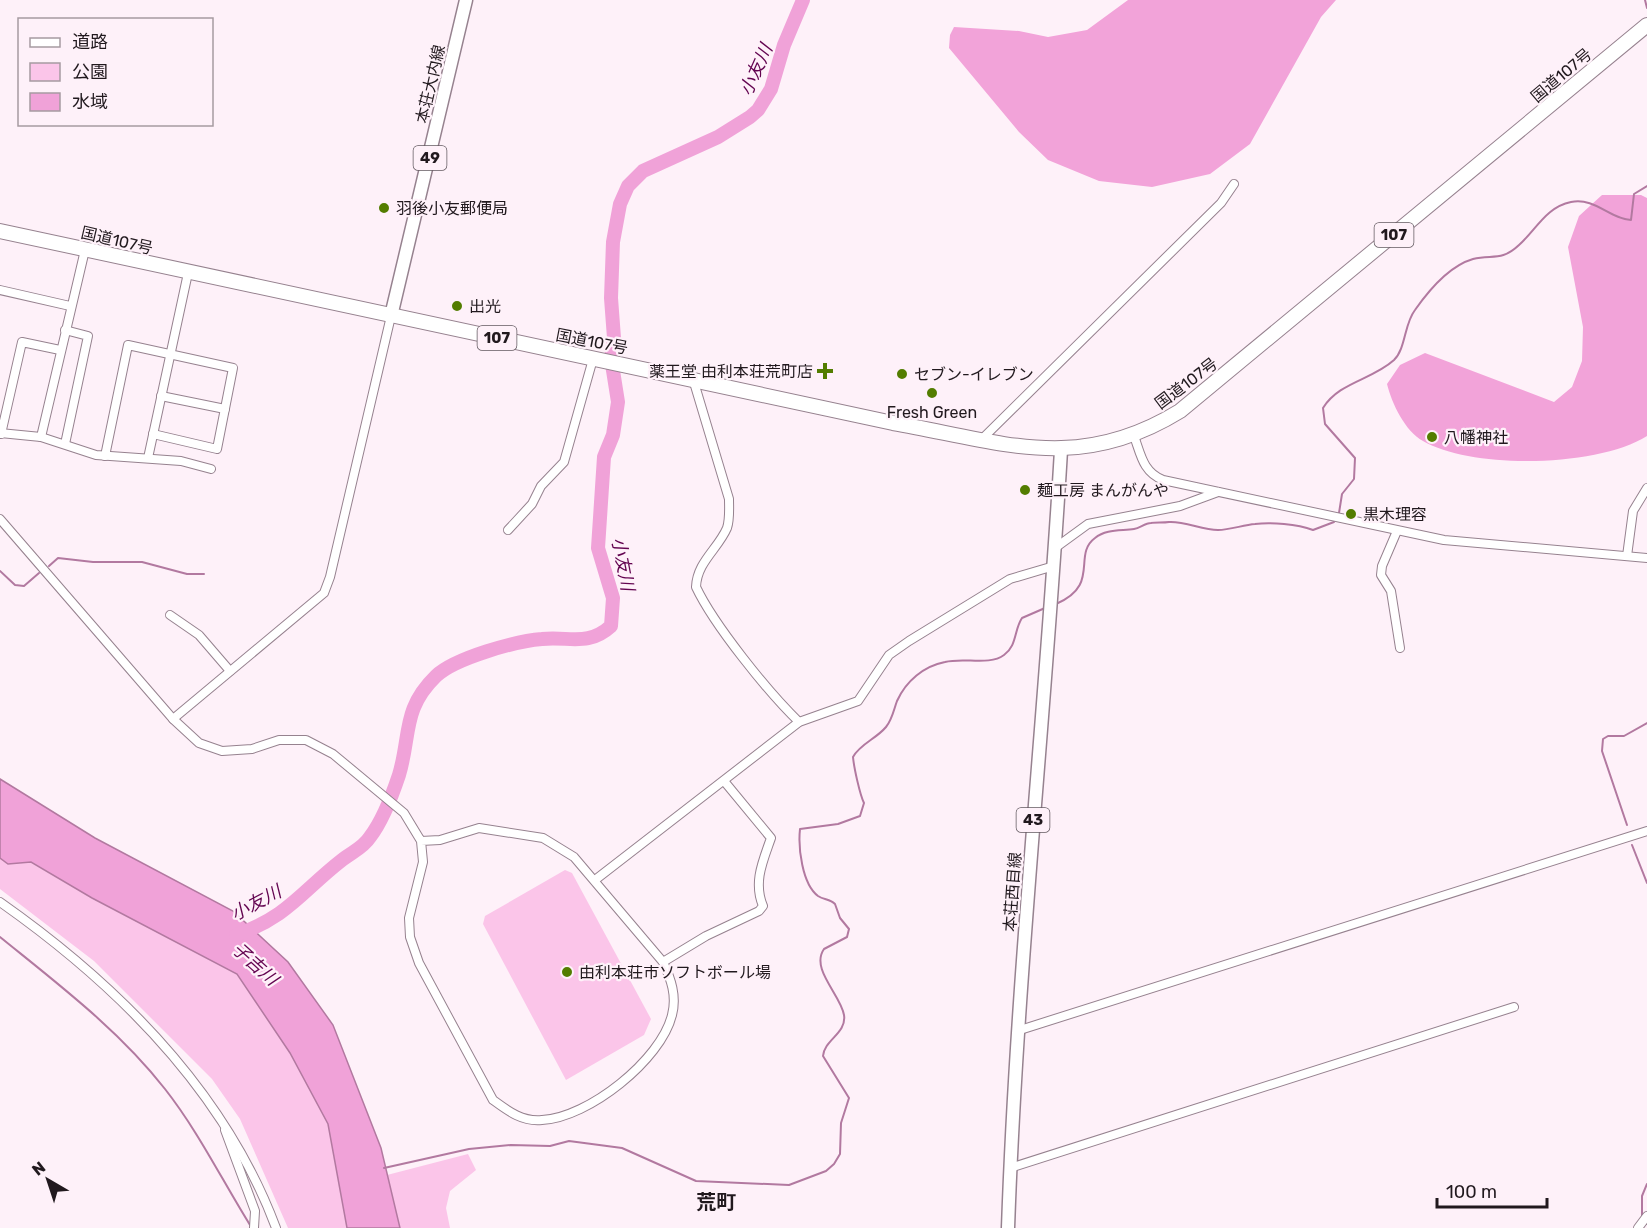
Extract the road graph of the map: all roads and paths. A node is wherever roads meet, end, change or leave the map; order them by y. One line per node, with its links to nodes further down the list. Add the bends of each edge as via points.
1 (466, 0): 9 (main road, 本荘大内線 / 49)
2 (1647, 25): 19 (highway, 国道107号 / 107, via 1180,411)
3 (1234, 184): 21 (street, via 1221,203)
4 (0, 231): 5 (highway, 国道107号 / 107)
5 (85, 250): 6 (highway, 国道107号 / 107); 8 (street)
6 (188, 273): 9 (highway, 国道107号 / 107); 12 (street)
7 (0, 290): 8 (street)
8 (70, 306): 10 (street)
9 (391, 316): 13 (highway, 国道107号 / 107); 38 (street, via 324,592)
10 (65, 330): 11 (street); 22 (street, via 88,336)
11 (60, 350): 17 (street, via 22,342); 20 (street)
12 (170, 354): 15 (street); 16 (street, via 232,368); 24 (street, via 128,345)
13 (597, 359): 14 (highway, 国道107号 / 107); 30 (street, via 564,462)
14 (693, 378): 21 (highway, 国道107号 / 107, via 893,423); 40 (street, via 729,499 727,528 701,566 696,587 737,647)
15 (161, 396): 16 (street); 18 (street)
16 (225, 409): 18 (street, via 217,449)
17 (1, 434): 20 (street)
18 (153, 434): 25 (street)
19 (1134, 436): 23 (highway, 国道107号 / 107); 28 (street, via 1151,475)
20 (41, 437): 22 (street)
21 (983, 438): 23 (highway, 国道107号 / 107)
22 (65, 444): 24 (street)
23 (1061, 450): 32 (main road, 本荘西目線 / 43)
24 (105, 456): 25 (street)
25 (148, 458): 26 (street)
26 (211, 469)
27 (1647, 488): 33 (street, via 1633,511)
28 (1218, 492): 31 (street); 32 (street, via 1180,506 1088,524)
29 (0, 519): 39 (street)
30 (508, 530)
31 (1397, 531): 33 (street, via 1464,542); 37 (street, via 1381,575 1391,591)
32 (1056, 548): 35 (main road, 本荘西目線 / 43)
33 (1627, 556): 34 (street)
34 (1647, 558)
35 (1054, 566): 40 (street, via 1010,579 985,592 889,655 858,700); 48 (main road, 本荘西目線 / 43)
36 (171, 615): 38 (street, via 199,635)
37 (1400, 648)
38 (230, 671): 39 (street)
39 (173, 719): 43 (street, via 199,743 222,751 252,749 279,740 306,740 333,754 404,813)
40 (799, 722): 41 (street)
41 (724, 781): 44 (street); 46 (street, via 771,838 758,880 757,893 763,906)
42 (1647, 831): 48 (street)
43 (421, 841): 44 (street, via 440,840 479,828 543,838 574,857); 46 (street, via 423,862 409,918 418,963 493,1100 513,1114 543,1120 591,1104 618,1085 650,1053 673,1014 673,987)
44 (595, 880): 46 (street)
45 (0, 902): 49 (street, via 105,988 148,1029 181,1064)
46 (663, 962)
47 (1514, 1007): 50 (street)
48 (1020, 1030): 50 (main road, 本荘西目線 / 43)
49 (223, 1120): 52 (street, via 255,1211); 53 (street, via 258,1180)
50 (1010, 1168): 54 (main road, 本荘西目線 / 43)
51 (1646, 1218): 55 (street)
52 (254, 1228)
53 (276, 1228)
54 (1008, 1228)
55 (1638, 1228)

